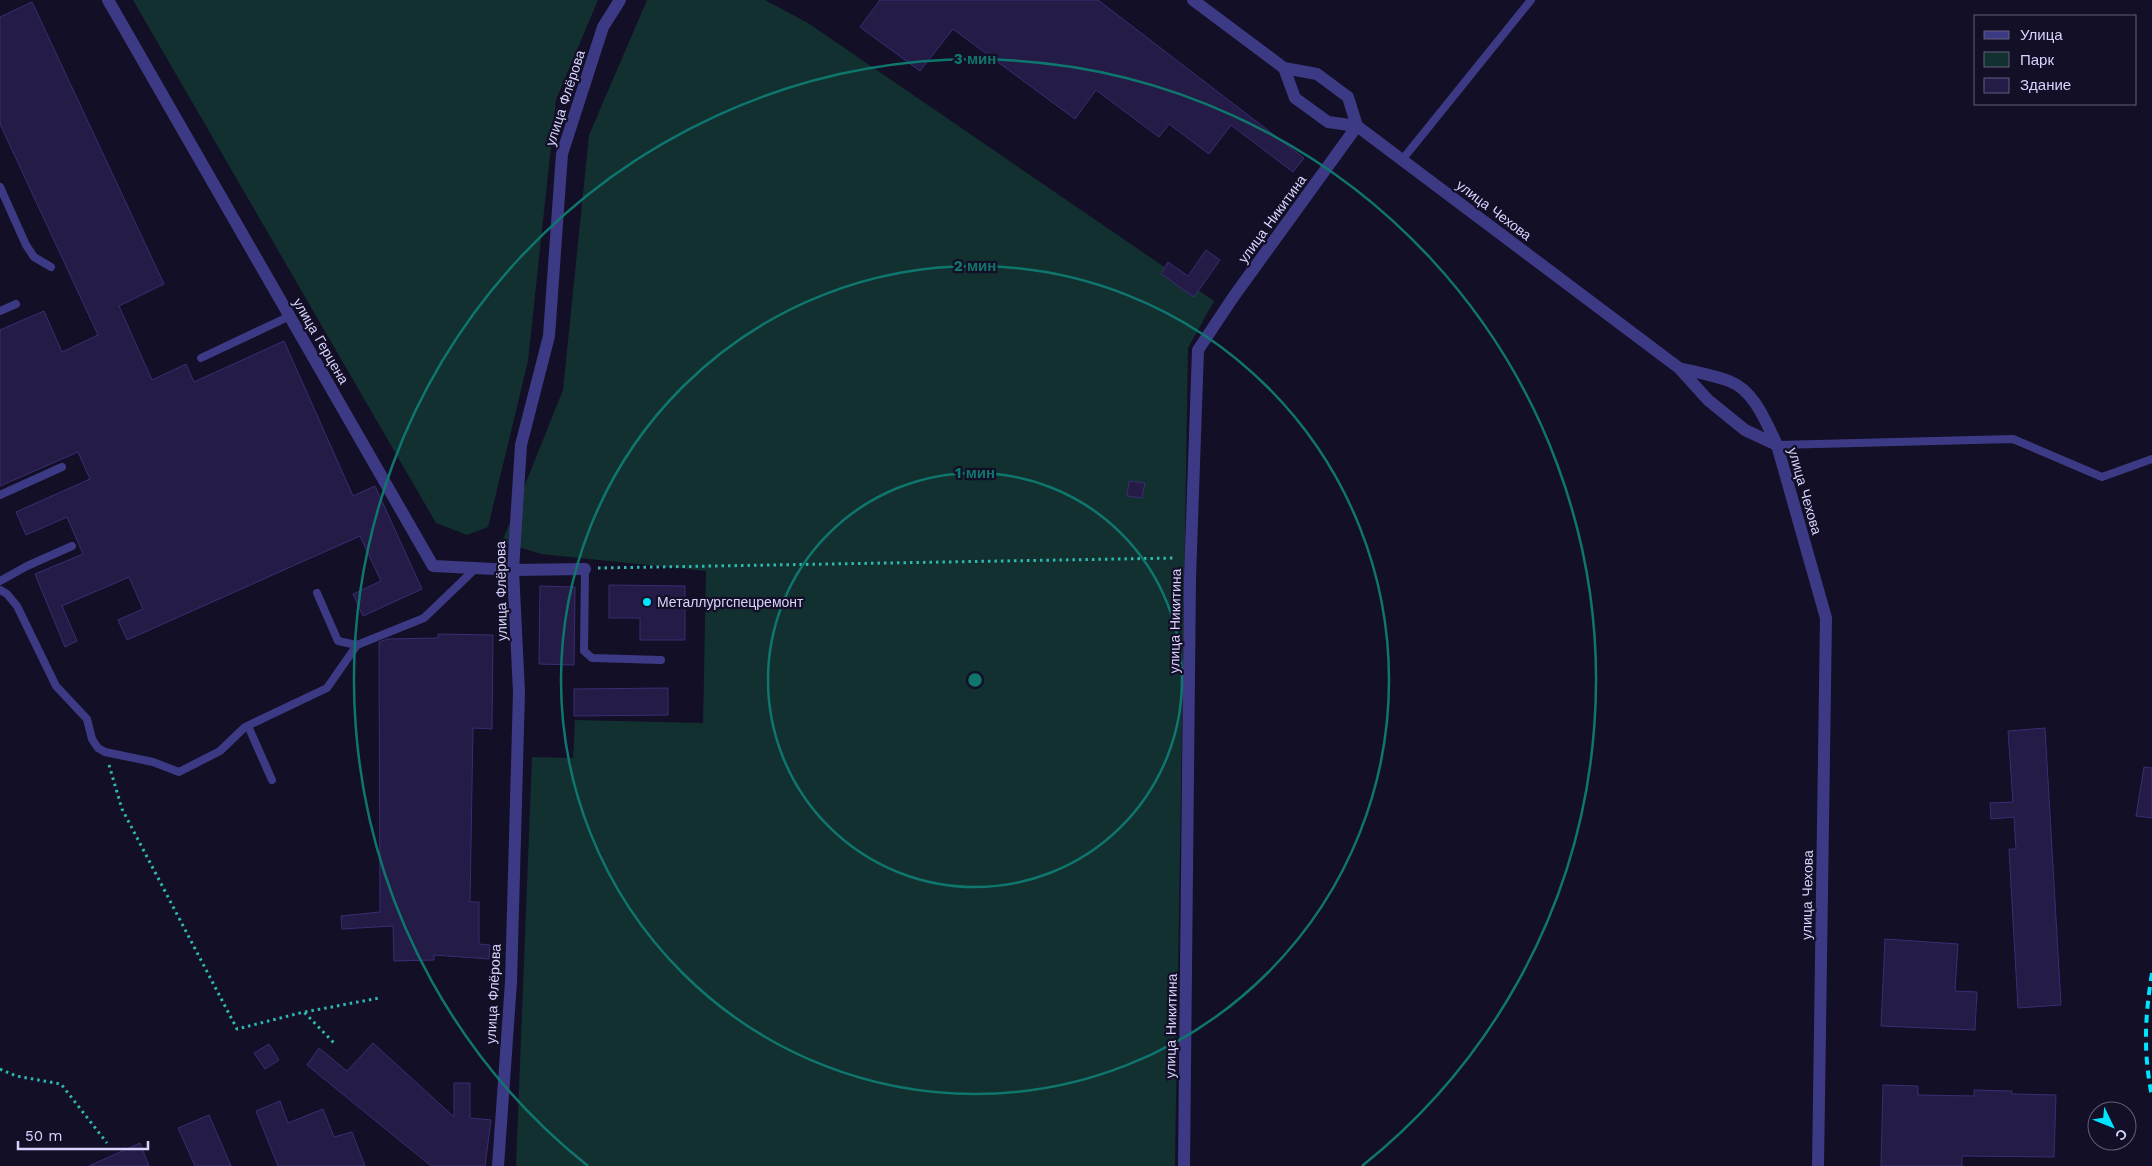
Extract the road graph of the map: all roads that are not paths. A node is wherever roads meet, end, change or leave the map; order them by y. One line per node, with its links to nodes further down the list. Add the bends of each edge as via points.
1 (108, 0): 12 (street, улица Герцена)
2 (620, 0): 22 (street, улица Флёрова, via 603,27 562,154 549,336 521,445)
3 (1193, 0): 5 (street)
4 (1531, 0): 7 (lane)
5 (1284, 68): 6 (street, улица Чехова, via 1296,98 1328,122); 6 (street, via 1317,74 1348,97)
6 (1357, 126): 7 (street, улица Чехова); 31 (street, улица Никитина, via 1198,350 1191,558)
7 (1402, 160): 14 (street, улица Чехова)
8 (0, 187): 9 (lane, via 26,245 34,257)
9 (51, 267)
10 (16, 304): 11 (lane)
11 (0, 311)
12 (290, 316): 13 (lane); 20 (street, улица Герцена, via 434,566)
13 (201, 358)
14 (1679, 368): 15 (street, улица Чехова, via 1715,406 1745,430); 15 (street, via 1731,381 1749,396 1762,414)
15 (1777, 445): 16 (lane, via 2013,439 2102,478); 32 (street, улица Чехова, via 1826,618)
16 (2152, 459)
17 (62, 467): 18 (lane)
18 (0, 495)
19 (72, 546): 23 (lane)
20 (476, 568): 22 (street, улица Герцена); 26 (lane, via 424,618)
21 (585, 569): 22 (street, улица Герцена); 27 (lane, via 584,651 592,658)
22 (513, 570): 30 (street, улица Флёрова, via 519,692 511,982)
23 (0, 581)
24 (0, 590): 28 (lane, via 16,606 56,686 87,719 92,739 105,752 153,762 178,772 220,751)
25 (317, 593): 26 (lane, via 338,641)
26 (357, 645): 28 (lane, via 327,688)
27 (661, 660)
28 (248, 726): 29 (lane)
29 (272, 780)
30 (498, 1166)
31 (1184, 1166)
32 (1818, 1166)

